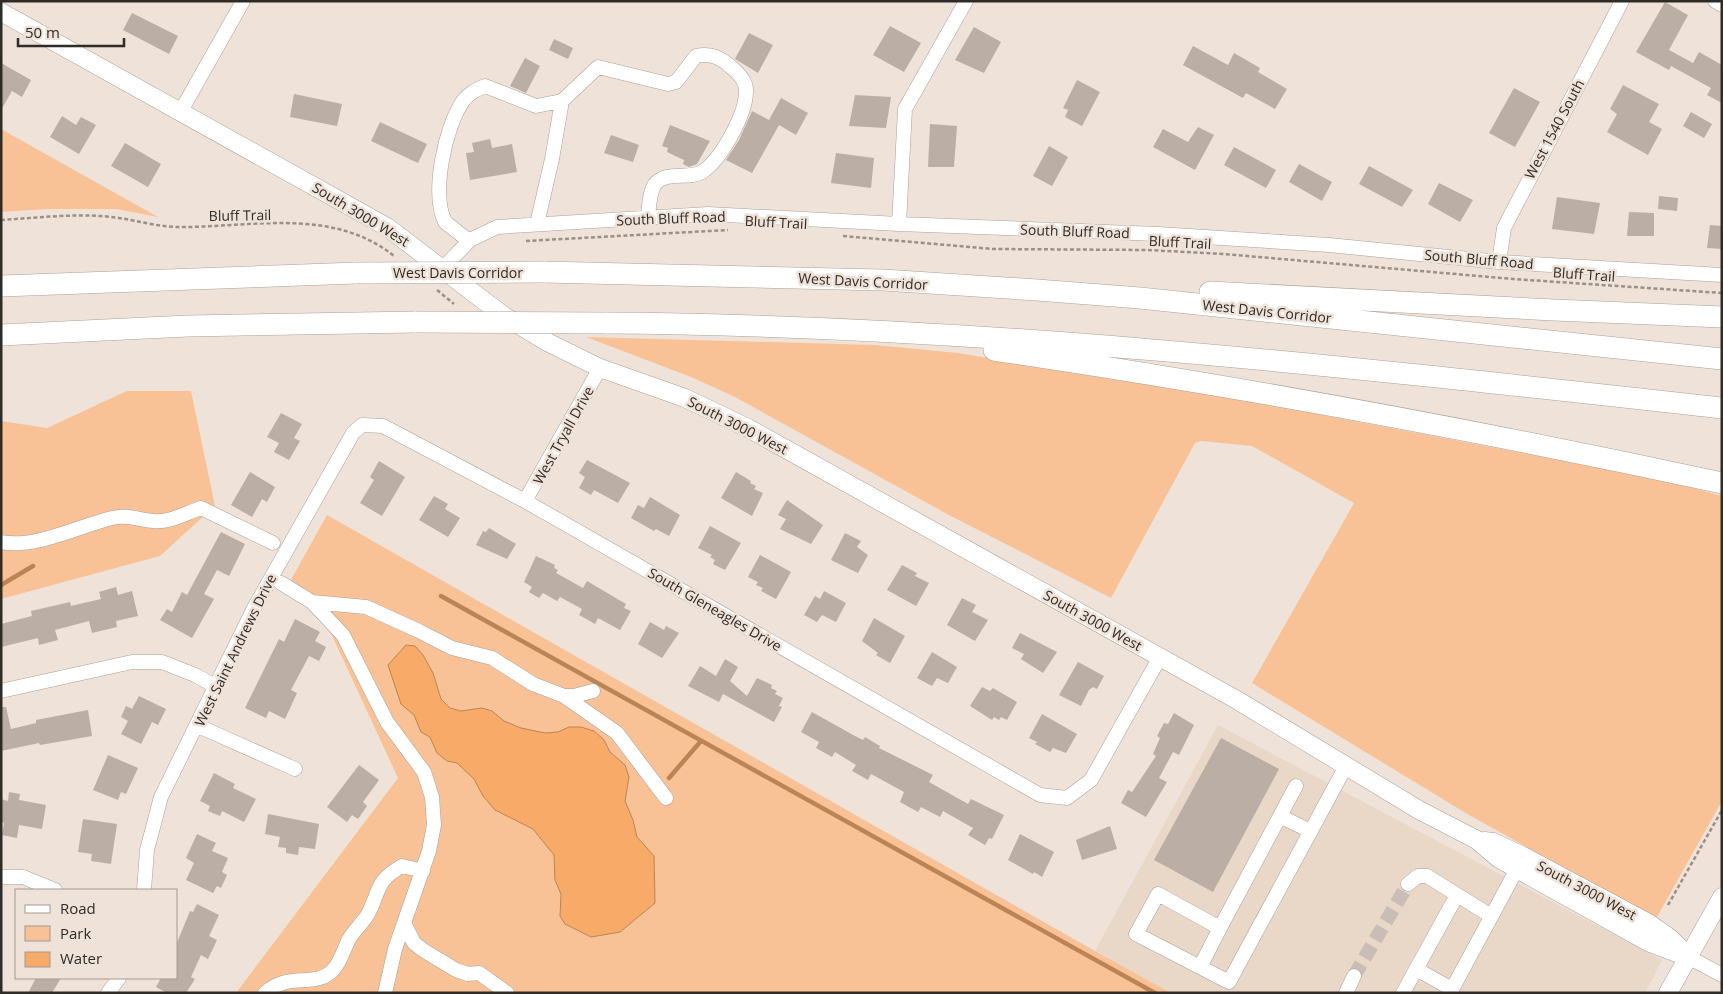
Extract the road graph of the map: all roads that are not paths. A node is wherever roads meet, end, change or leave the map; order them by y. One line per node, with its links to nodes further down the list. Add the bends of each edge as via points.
1 (243, 1): 8 (street)
2 (966, 1): 11 (street, via 905,109)
3 (1622, 1): 13 (street, West 1540 South, via 1504,228)
4 (1715, 1): 5 (street)
5 (1722, 5)
6 (1, 12): 8 (main road, South 3000 West)
7 (562, 102): 9 (street, via 598,67 668,84 676,82 696,56 707,54 722,59 741,76 747,91 742,111 713,163 701,173 664,178 655,185); 10 (street); 12 (street, via 536,106 485,86 473,91 463,101 446,147 440,203 445,222)
8 (181, 111): 14 (main road, South 3000 West, via 366,214)
9 (648, 218): 10 (street, South Bluff Road); 11 (street, South Bluff Road, via 708,214)
10 (537, 224): 12 (street, South Bluff Road, via 497,227)
11 (899, 224): 13 (street, South Bluff Road, via 1329,245)
12 (469, 241): 14 (street, South Bluff Road)
13 (1499, 262): 15 (street, South Bluff Road)
14 (443, 268): 22 (main road, South 3000 West, via 526,330)
15 (1722, 276)
16 (925, 284): 17 (highway, West Davis Corridor, bridge, via 544,272 356,273); 18 (highway, via 989,279); 21 (highway, West Davis Corridor, via 1140,298)
17 (1, 286)
18 (1722, 317)
19 (911, 332): 20 (highway, bridge, via 704,324 416,322 188,326); 23 (highway, via 1074,342); 25 (highway, via 981,348 1166,376 1319,404)
20 (1, 335)
21 (1722, 359)
22 (600, 368): 26 (street, West Tryall Drive); 31 (main road, South 3000 West, via 684,398 748,428)
23 (1722, 408)
24 (362, 425): 26 (street, South Gleneagles Drive, via 383,426); 32 (street, West Saint Andrews Drive, via 353,433 274,571)
25 (1722, 483)
26 (525, 501): 31 (street, South Gleneagles Drive, via 1040,795 1067,798 1091,780)
27 (1, 542): 28 (street, via 16,545 113,518 131,516 154,522 170,520 201,508)
28 (273, 543)
29 (281, 583): 30 (street)
30 (312, 602): 35 (street, via 366,607 452,648 492,658 533,684); 45 (street, via 343,635 387,722 424,772 432,797 434,825)
31 (1160, 658): 37 (main road, South 3000 West)
32 (215, 686): 33 (street, via 162,662 132,662); 36 (street, West Saint Andrews Drive)
33 (1, 690)
34 (592, 691): 35 (street)
35 (564, 696): 40 (street, via 617,733)
36 (198, 726): 38 (street); 49 (street, West Saint Andrews Drive, via 161,797 147,850)
37 (1346, 766): 42 (street); 43 (main road, South 3000 West)
38 (295, 770)
39 (1296, 786): 41 (street)
40 (666, 798)
41 (1280, 816): 42 (street); 54 (street)
42 (1310, 831): 60 (street)
43 (1477, 840): 44 (main road, South 3000 West); 55 (main road, South 3000 West, via 1493,842 1521,855 1650,924)
44 (1517, 869): 52 (street); 55 (main road, South 3000 West, via 1648,942)
45 (423, 871): 53 (street); 63 (street, via 402,866 387,874 377,888 368,914 352,933 334,969 319,980 276,983)
46 (1, 876): 48 (street, via 23,877)
47 (1408, 884): 50 (street, via 1418,876 1427,876)
48 (53, 889)
49 (144, 889)
50 (1456, 895): 52 (street); 57 (street)
51 (1722, 897): 55 (main road)
52 (1491, 916): 61 (street)
53 (404, 926): 64 (street, via 395,949); 65 (street, via 414,943 423,950 456,970 479,973)
54 (1220, 928): 56 (street); 56 (street, via 1158,894 1136,934)
55 (1688, 956): 58 (street, South 3000 West); 67 (main road)
56 (1200, 968): 60 (street)
57 (1416, 969): 61 (street); 66 (street)
58 (1722, 975)
59 (118, 979): 62 (street)
60 (1229, 987)
61 (1451, 991)
62 (108, 993)
63 (265, 993)
64 (386, 993)
65 (506, 993)
66 (1403, 993)
67 (1668, 993)

